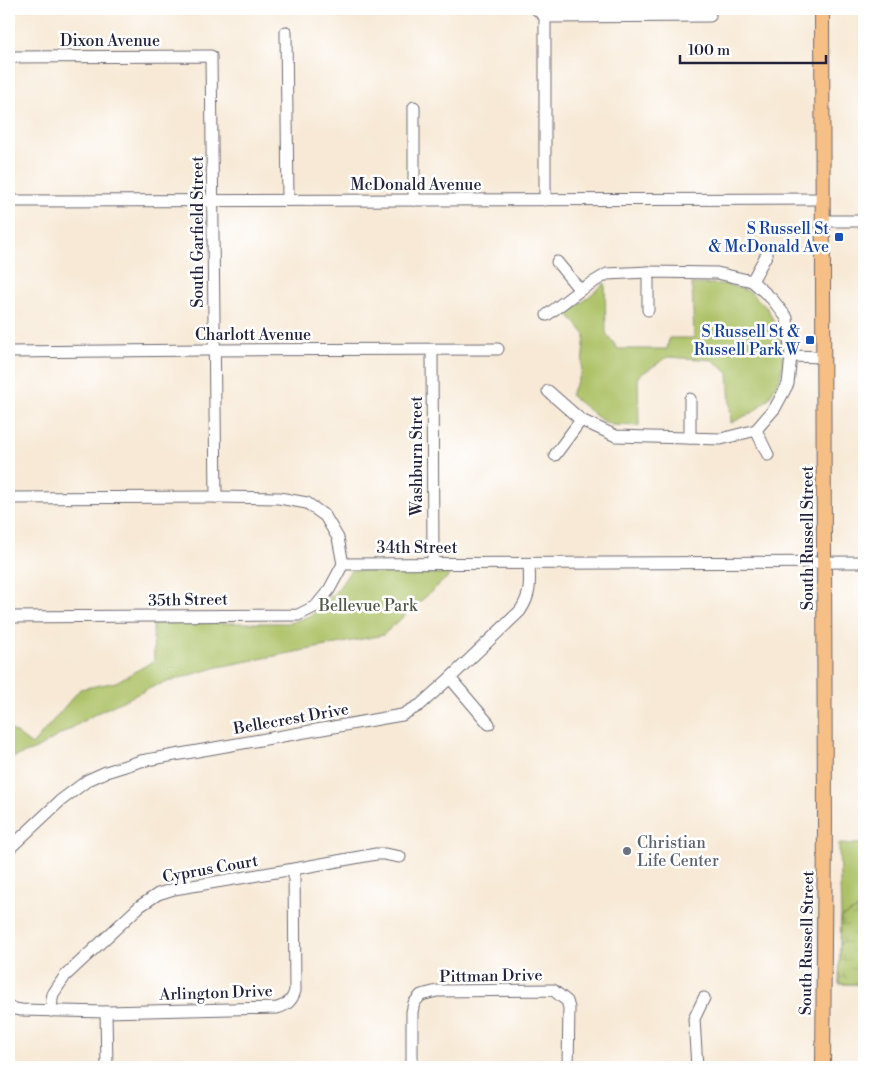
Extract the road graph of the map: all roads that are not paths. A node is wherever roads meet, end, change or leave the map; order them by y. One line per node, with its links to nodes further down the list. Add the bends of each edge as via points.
1 (536, 9): 3 (street)
2 (822, 9): 9 (main road, South Russell Street)
3 (545, 13): 4 (street); 12 (street)
4 (710, 16)
5 (286, 32): 10 (street)
6 (211, 56): 7 (street, Dixon Avenue); 14 (street, South Garfield Street)
7 (9, 57)
8 (414, 106): 11 (street)
9 (823, 199): 12 (street, McDonald Avenue); 15 (main road, South Russell Street)
10 (288, 200): 11 (street, McDonald Avenue); 14 (street, McDonald Avenue)
11 (414, 200): 12 (street, McDonald Avenue)
12 (544, 200)
13 (9, 201): 14 (street, McDonald Avenue)
14 (214, 201): 25 (street, South Garfield Street)
15 (823, 221): 16 (street); 29 (main road, South Russell Street)
16 (864, 221)
17 (767, 254): 20 (street)
18 (557, 262): 21 (street)
19 (648, 272): 20 (street, via 716,273); 21 (street, via 607,274); 22 (street)
20 (752, 281): 28 (street, via 787,318)
21 (580, 290): 23 (street)
22 (648, 310)
23 (547, 314)
24 (498, 349): 26 (street, Charlott Avenue)
25 (214, 350): 26 (street, Charlott Avenue); 27 (street, Charlott Avenue); 37 (street, South Garfield Street)
26 (432, 350): 41 (street, Washburn Street)
27 (9, 352)
28 (791, 356): 29 (street); 33 (street, via 788,384 775,408)
29 (824, 357): 39 (main road, South Russell Street)
30 (548, 391): 32 (street)
31 (690, 398): 34 (street)
32 (581, 420): 34 (street, via 616,436); 35 (street)
33 (756, 430): 34 (street, via 721,439); 36 (street)
34 (690, 438)
35 (555, 455)
36 (768, 455)
37 (216, 497): 38 (street); 42 (street, via 307,502 325,516 334,531)
38 (9, 498)
39 (825, 562): 40 (street, 34th Street); 43 (street, 34th Street); 58 (main road, South Russell Street)
40 (864, 562)
41 (433, 563): 42 (street, 34th Street); 43 (street, 34th Street)
42 (343, 564): 44 (street, 35th Street, via 330,590 316,606 298,614)
43 (528, 564): 45 (street, Bellecrest Drive, via 529,591 520,611)
44 (9, 617)
45 (450, 678): 46 (street); 47 (street, Bellecrest Drive, via 420,705 402,715 141,761 106,772 88,780 60,801)
46 (489, 724)
47 (9, 849)
48 (400, 857): 49 (street, Cyprus Court, via 376,854)
49 (294, 869): 52 (street, Cyprus Court, via 174,889 152,897 65,976 53,994); 53 (street, Arlington Drive, via 296,986 287,1004 277,1008)
50 (704, 998): 57 (street, via 694,1019)
51 (9, 1008): 52 (street, Arlington Drive)
52 (51, 1011): 53 (street, Arlington Drive)
53 (106, 1012): 54 (street)
54 (107, 1067)
55 (412, 1067): 56 (street, Pittman Drive, via 412,1012 420,996 437,991 553,990 569,1008)
56 (568, 1067)
57 (697, 1067)
58 (823, 1067)

